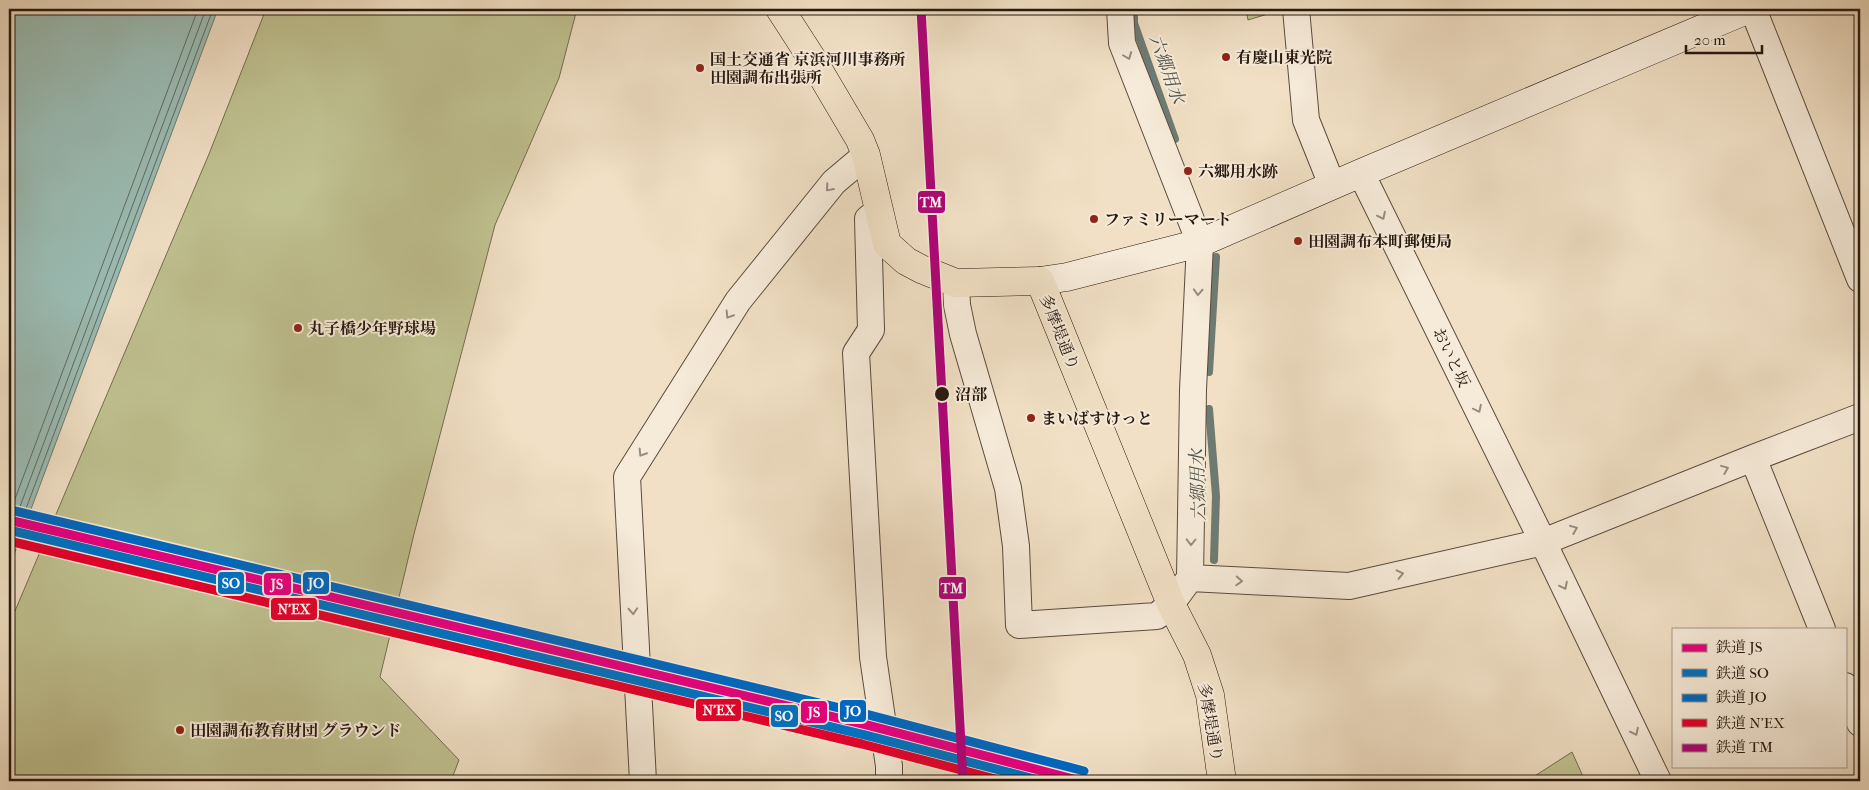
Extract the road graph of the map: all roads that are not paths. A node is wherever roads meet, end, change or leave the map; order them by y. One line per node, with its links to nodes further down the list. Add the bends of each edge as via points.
1 (780, 9): 6 (main road, 多摩堤通り, via 853,125)
2 (1120, 9): 10 (street, one-way to 10, via 1122,43)
3 (1296, 9): 8 (street, via 1306,120)
4 (1749, 9): 7 (street)
5 (1753, 9): 11 (street)
6 (866, 155): 9 (main road, 多摩堤通り); 22 (street, one-way to 22, via 834,182 738,302 627,477)
7 (1361, 172): 8 (street); 16 (street, おいと坂, one-way to 16)
8 (1332, 185): 10 (street)
9 (878, 211): 13 (main road, 多摩堤通り, via 887,244 896,253 921,269); 23 (street, via 868,220 871,330 856,353 872,657)
10 (1200, 243): 12 (street); 17 (street, one-way to 17, via 1193,390)
11 (1860, 279)
12 (1040, 281): 13 (main road, 多摩堤通り); 18 (main road, 多摩堤通り)
13 (956, 283): 18 (street, via 962,334 1008,488 1016,546 1019,625 1157,616)
14 (1860, 417): 15 (street)
15 (1753, 458): 16 (street, one-way to 15); 19 (street)
16 (1544, 542): 17 (street, one-way to 16, via 1348,586); 25 (street, おいと坂, one-way to 25)
17 (1190, 578): 18 (street)
18 (1171, 604): 24 (main road, 多摩堤通り, via 1196,655 1210,695)
19 (1822, 628)
20 (1846, 688): 21 (street)
21 (1860, 723)
22 (643, 781)
23 (889, 781)
24 (1222, 781)
25 (1658, 781)

